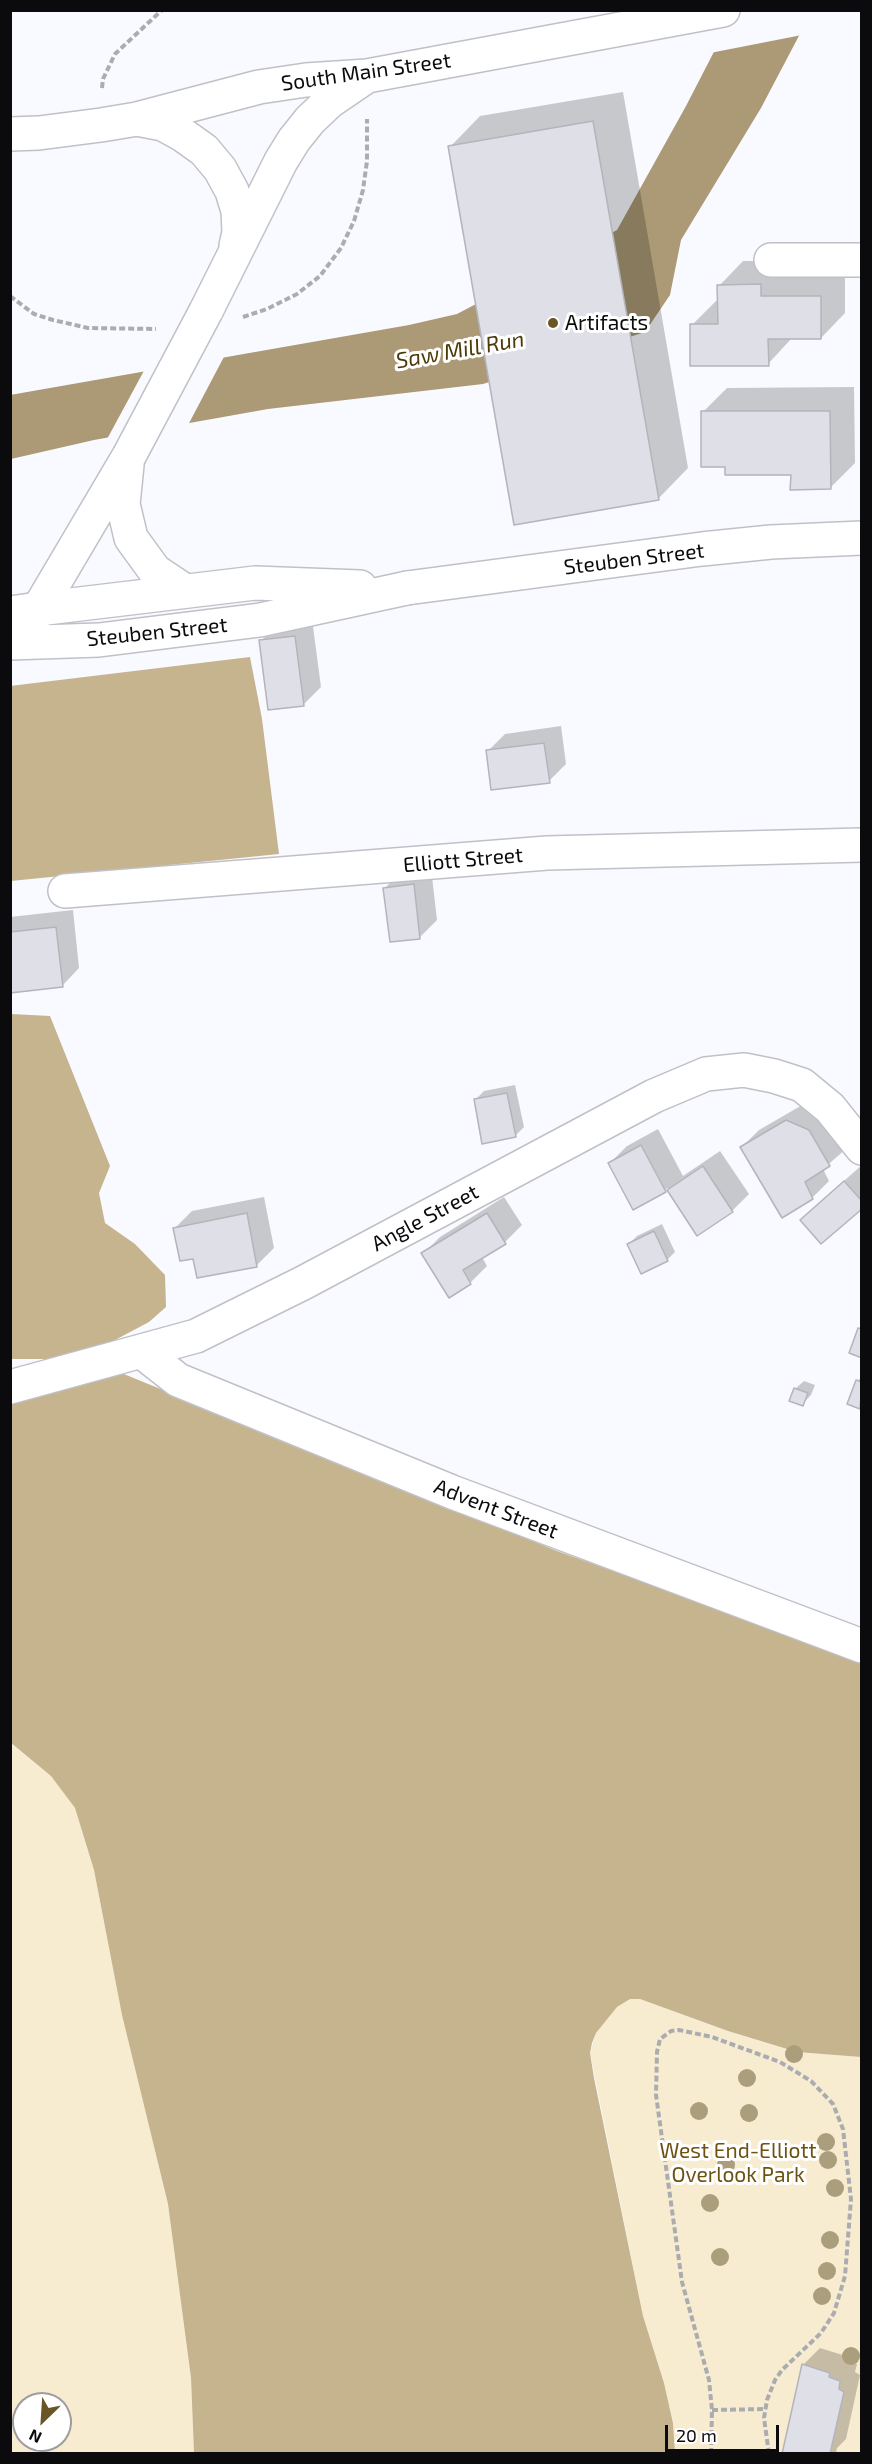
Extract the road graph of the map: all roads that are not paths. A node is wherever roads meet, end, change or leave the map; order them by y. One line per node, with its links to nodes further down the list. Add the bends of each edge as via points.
1 (723, 10): 2 (street, South Main Street)
2 (367, 76): 3 (street, South Main Street, via 259,87); 5 (street, via 329,102 294,140)
3 (137, 119): 4 (street, South Main Street); 5 (street, via 163,124 183,135 204,150 220,169 238,211 239,232)
4 (10, 134)
5 (233, 260): 8 (street, bridge)
6 (771, 260): 7 (street)
7 (861, 260)
8 (129, 456): 11 (street, via 123,504 132,538 155,571); 12 (street)
9 (861, 538): 10 (street, Steuben Street, via 702,549)
10 (407, 588): 11 (street, Steuben Street, via 255,583); 12 (street, Steuben Street, via 260,620 99,640)
11 (185, 591): 12 (street, Steuben Street)
12 (20, 627)
13 (861, 845): 14 (street, Elliott Street, via 547,853)
14 (65, 891)
15 (846, 1108): 16 (street, Angle Street); 17 (street, Angle Street, via 802,1085 774,1076 744,1070 706,1074 654,1096 240,1315 196,1336)
16 (861, 1148)
17 (141, 1352): 18 (street, Angle Street); 19 (street, Advent Street, via 178,1380 452,1492)
18 (10, 1387)
19 (861, 1646)

